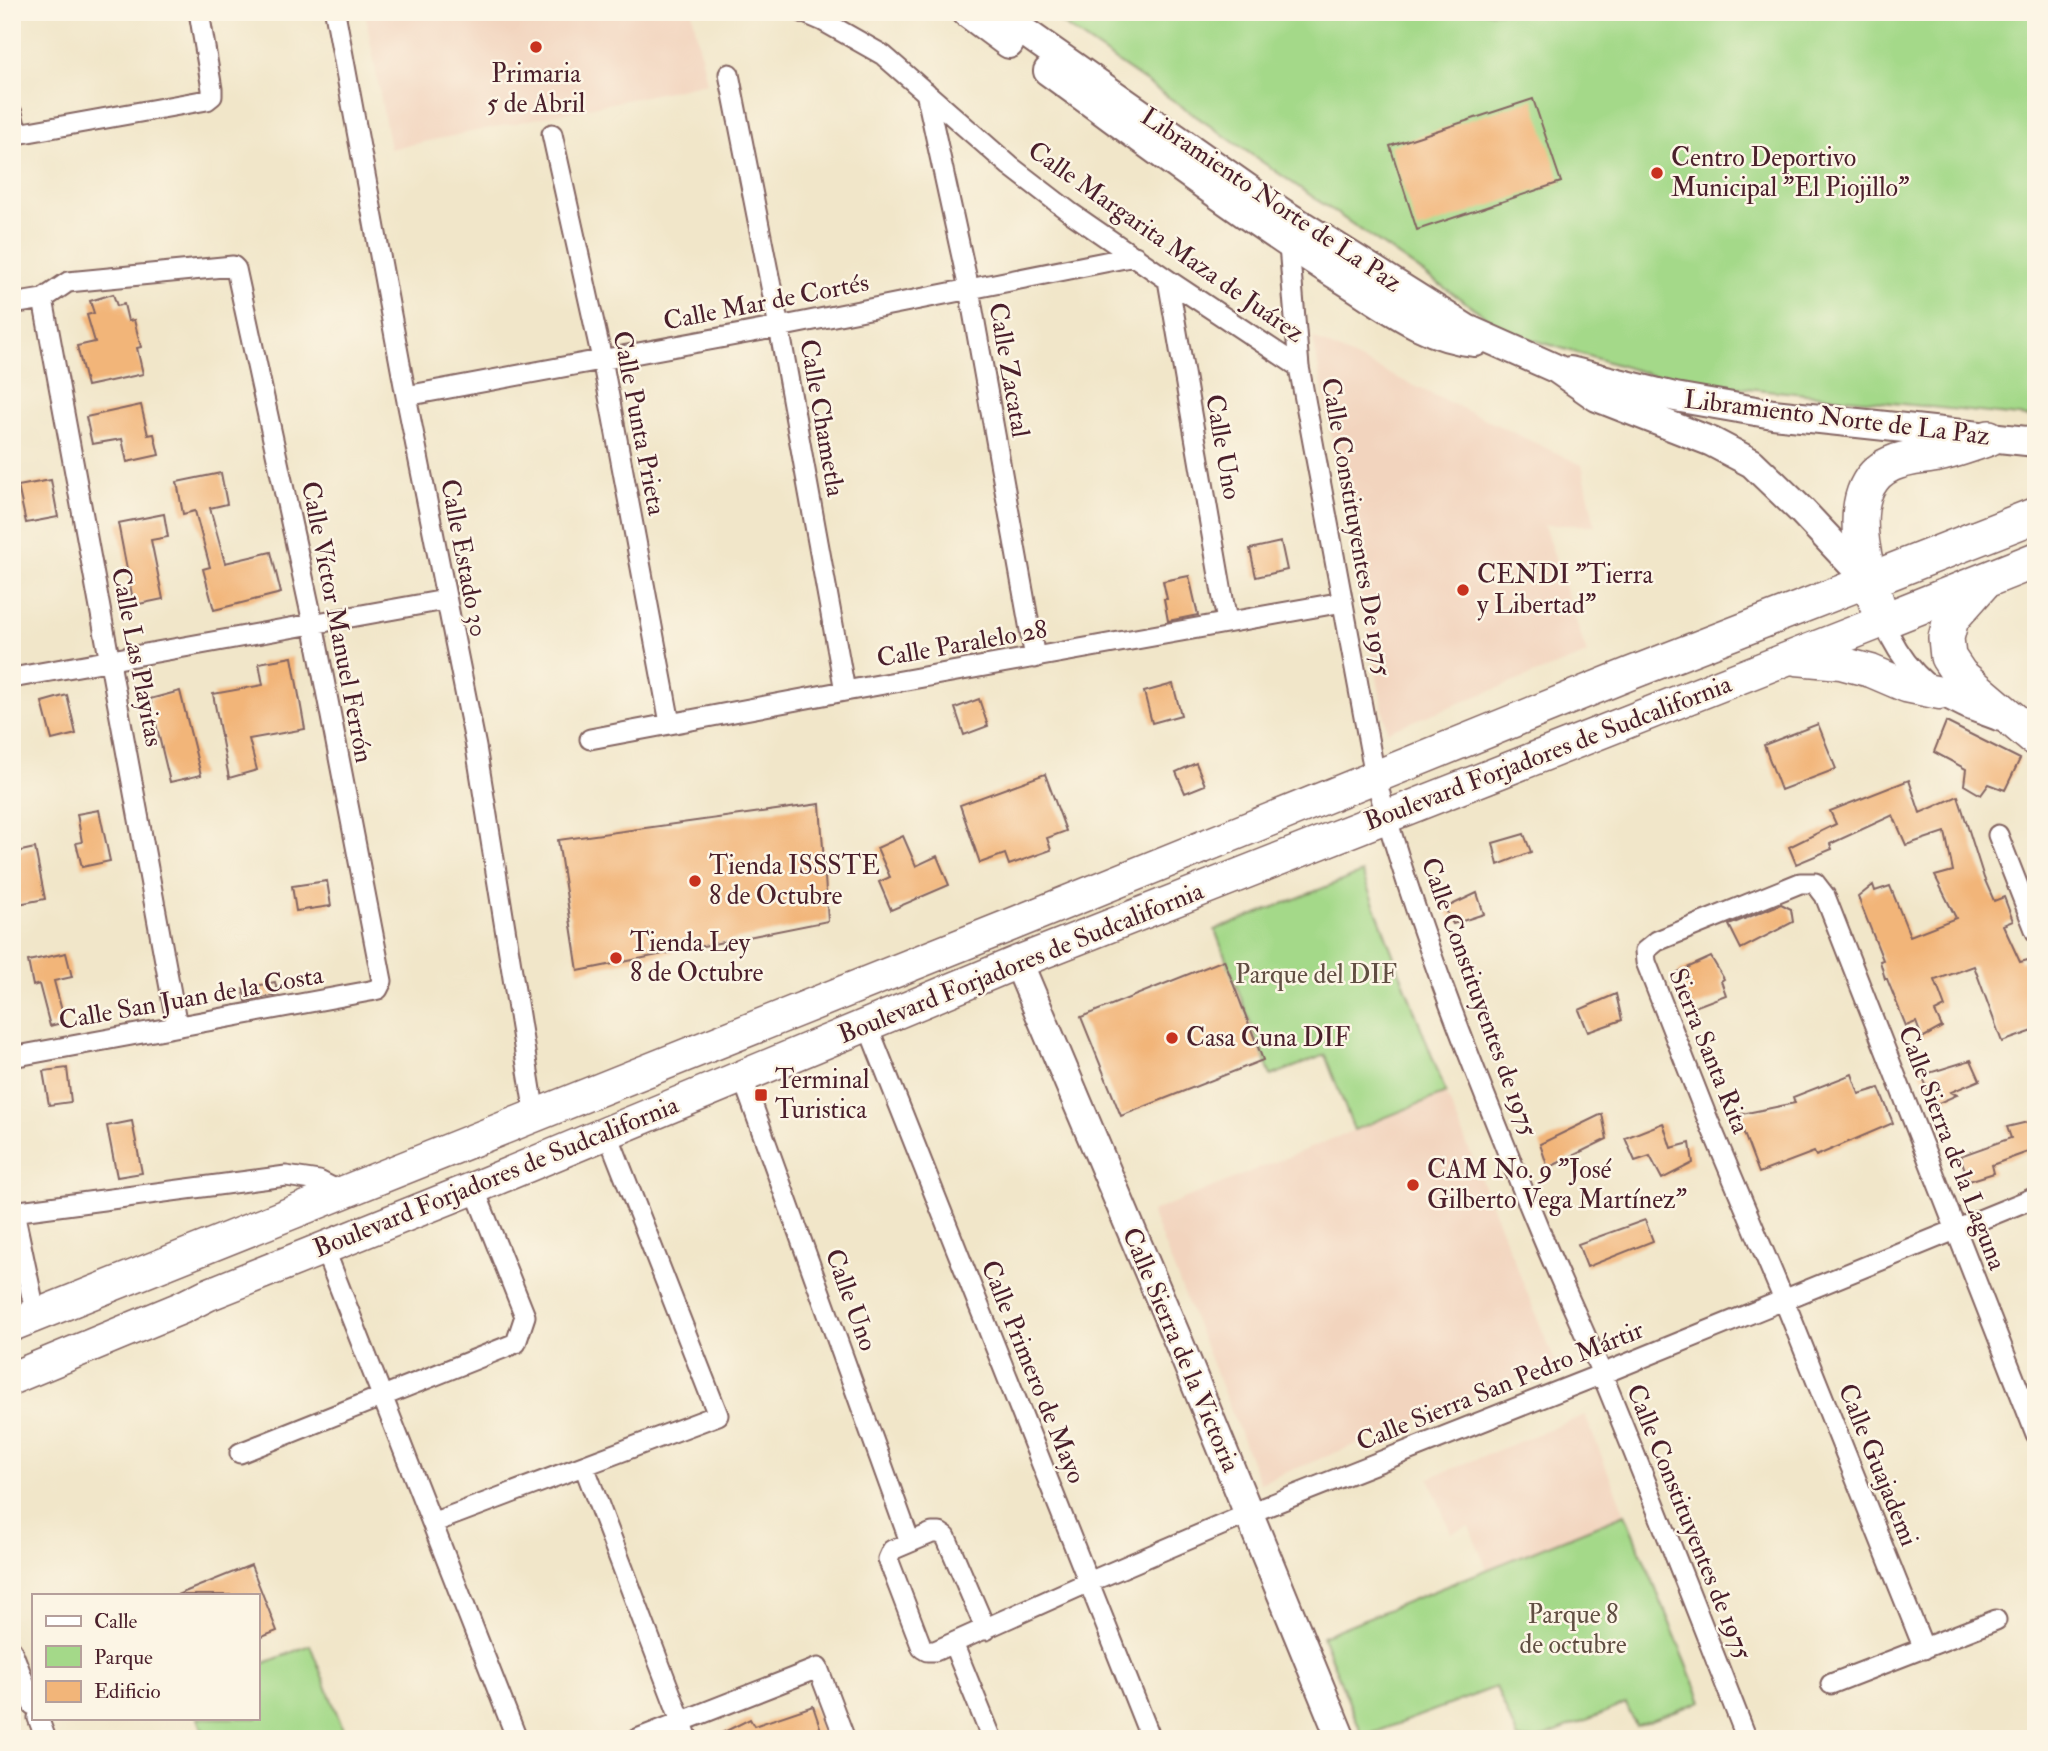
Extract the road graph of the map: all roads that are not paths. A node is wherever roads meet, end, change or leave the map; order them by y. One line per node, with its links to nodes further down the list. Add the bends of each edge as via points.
1 (199, 12): 10 (street, via 212,96 199,103)
2 (335, 12): 22 (street, Calle Estado 30)
3 (802, 12): 7 (street, Calle Margarita Maza de Juárez, via 883,55)
4 (966, 12): 11 (main road)
5 (996, 12): 18 (main road, Libramiento Norte de La Paz, via 1281,212 1467,329)
6 (729, 74): 17 (street, Calle Chametla)
7 (926, 92): 12 (street, Calle Margarita Maza de Juárez, via 1020,174); 14 (street, Calle Zacatal)
8 (12, 113): 10 (street)
9 (552, 134): 19 (street, Calle Punta Prieta)
10 (15, 135)
11 (1289, 246): 18 (main road, via 1433,333); 20 (street, Calle Constituyentes De 1975)
12 (1135, 256): 13 (street, Calle Margarita Maza de Juárez); 14 (street, Calle Mar de Cortés)
13 (1168, 281): 20 (street, Calle Margarita Maza de Juárez); 32 (street, Calle Uno)
14 (969, 289): 17 (street, Calle Mar de Cortés); 35 (street, Calle Zacatal)
15 (43, 299): 16 (street); 33 (street, Calle Víctor Manuel Ferrón, via 68,282 233,267); 36 (street, Calle Las Playitas)
16 (12, 304)
17 (779, 327): 19 (street, Calle Mar de Cortés); 38 (street, Calle Chametla)
18 (1499, 344): 21 (main road, Libramiento Norte de La Paz)
19 (602, 359): 22 (street, Calle Mar de Cortés); 40 (street, Calle Punta Prieta)
20 (1299, 367): 30 (street, Calle Constituyentes De 1975)
21 (1557, 369): 23 (main road, Libramiento Norte de La Paz, via 1773,414); 27 (main road, Libramiento Norte de La Paz, via 1597,397 1712,442 1752,463)
22 (406, 396): 29 (street, Calle Estado 30)
23 (1989, 438): 24 (main road, Libramiento Norte de La Paz); 27 (highway, via 1892,463 1869,481 1860,517)
24 (2036, 442)
25 (2036, 515): 27 (highway, Boulevard Forjadores de Sudcalifornia)
26 (2036, 561): 28 (highway, Boulevard Forjadores de Sudcalifornia)
27 (1868, 581): 31 (highway); 43 (main road, Boulevard Forjadores de Sudcalifornia)
28 (1983, 583): 31 (highway, Boulevard Forjadores de Sudcalifornia); 42 (highway, via 1951,619 1948,657 1960,676)
29 (446, 600): 33 (street); 54 (street, Calle Estado 30, via 478,760)
30 (1343, 602): 32 (street, Calle Paralelo 28); 43 (street, Calle Constituyentes De 1975)
31 (1883, 621): 34 (main road, Boulevard Forjadores de Sudcalifornia); 39 (street, via 1895,649)
32 (1227, 622): 35 (street, Calle Paralelo 28)
33 (313, 623): 36 (street); 49 (street, Calle Víctor Manuel Ferrón, via 383,981)
34 (1791, 658): 39 (main road, via 1841,663); 44 (main road, Boulevard Forjadores de Sudcalifornia)
35 (1035, 659): 38 (street, Calle Paralelo 28)
36 (111, 662): 37 (street); 51 (street, Calle Las Playitas)
37 (12, 678)
38 (845, 691): 40 (street, Calle Paralelo 28)
39 (1940, 694): 42 (street)
40 (670, 723): 41 (street, Calle Paralelo 28)
41 (590, 739)
42 (2034, 739)
43 (1375, 776): 44 (street, Calle Constituyentes de 1975); 54 (main road, Boulevard Forjadores de Sudcalifornia)
44 (1386, 816): 48 (main road, Boulevard Forjadores de Sudcalifornia); 64 (street, Calle Constituyentes de 1975, via 1418,917 1479,1077)
45 (1998, 835): 47 (street)
46 (1815, 883): 60 (street, Calle Sierra de la Laguna, via 1825,896); 62 (street, Sierra Santa Rita, via 1800,883 1657,941 1645,951 1701,1102)
47 (2036, 932)
48 (1018, 962): 50 (main road, Boulevard Forjadores de Sudcalifornia); 70 (main road, Calle Sierra de la Victoria)
49 (378, 989): 51 (street, Calle San Juan de la Costa)
50 (867, 1024): 53 (main road, Boulevard Forjadores de Sudcalifornia); 73 (street, Calle Primero de Mayo)
51 (177, 1026): 52 (street, Calle San Juan de la Costa)
52 (12, 1057)
53 (742, 1076): 55 (main road, Boulevard Forjadores de Sudcalifornia); 72 (street, Calle Uno)
54 (535, 1115): 57 (main road, Boulevard Forjadores de Sudcalifornia)
55 (607, 1132): 56 (main road, Boulevard Forjadores de Sudcalifornia); 69 (street, via 718,1415)
56 (474, 1188): 61 (main road, Boulevard Forjadores de Sudcalifornia); 66 (street, via 525,1316 516,1343)
57 (344, 1192): 59 (street, via 319,1181 286,1176); 63 (main road, Boulevard Forjadores de Sudcalifornia)
58 (2036, 1197): 60 (street, Calle Sierra San Pedro Mártir)
59 (13, 1212): 63 (street)
60 (1954, 1229): 62 (street, Calle Sierra San Pedro Mártir); 67 (street, Calle Sierra de la Laguna)
61 (324, 1248): 65 (main road, Boulevard Forjadores de Sudcalifornia); 66 (street)
62 (1784, 1300): 64 (street, Calle Sierra San Pedro Mártir); 77 (street, Calle Guajademi)
63 (24, 1321)
64 (1602, 1374): 70 (street, Calle Sierra San Pedro Mártir); 91 (street, Calle Constituyentes de 1975)
65 (12, 1378)
66 (382, 1395): 68 (street); 71 (street)
67 (2036, 1434)
68 (240, 1453)
69 (584, 1466): 71 (street); 83 (street)
70 (1250, 1513): 73 (street, Calle Sierra San Pedro Mártir); 90 (main road, Calle Sierra de la Victoria)
71 (432, 1523): 85 (street)
72 (910, 1542): 75 (street, via 933,1533 946,1537); 76 (street, Calle Sierra San Pedro Mártir, via 892,1550 888,1559 922,1648 935,1651)
73 (1089, 1582): 75 (street, Calle Sierra San Pedro Mártir); 89 (street, Calle Primero de Mayo)
74 (1996, 1620): 77 (street)
75 (986, 1630): 76 (street, Calle Sierra San Pedro Mártir)
76 (953, 1643): 88 (street)
77 (1924, 1649): 79 (street)
78 (12, 1651): 80 (street)
79 (1831, 1684)
80 (19, 1689): 81 (street)
81 (32, 1704)
82 (39, 1720): 84 (street)
83 (685, 1730): 86 (street); 87 (street, via 818,1668)
84 (46, 1739)
85 (517, 1739)
86 (637, 1739)
87 (845, 1739)
88 (992, 1739)
89 (1151, 1739)
90 (1341, 1739)
91 (1747, 1739)

